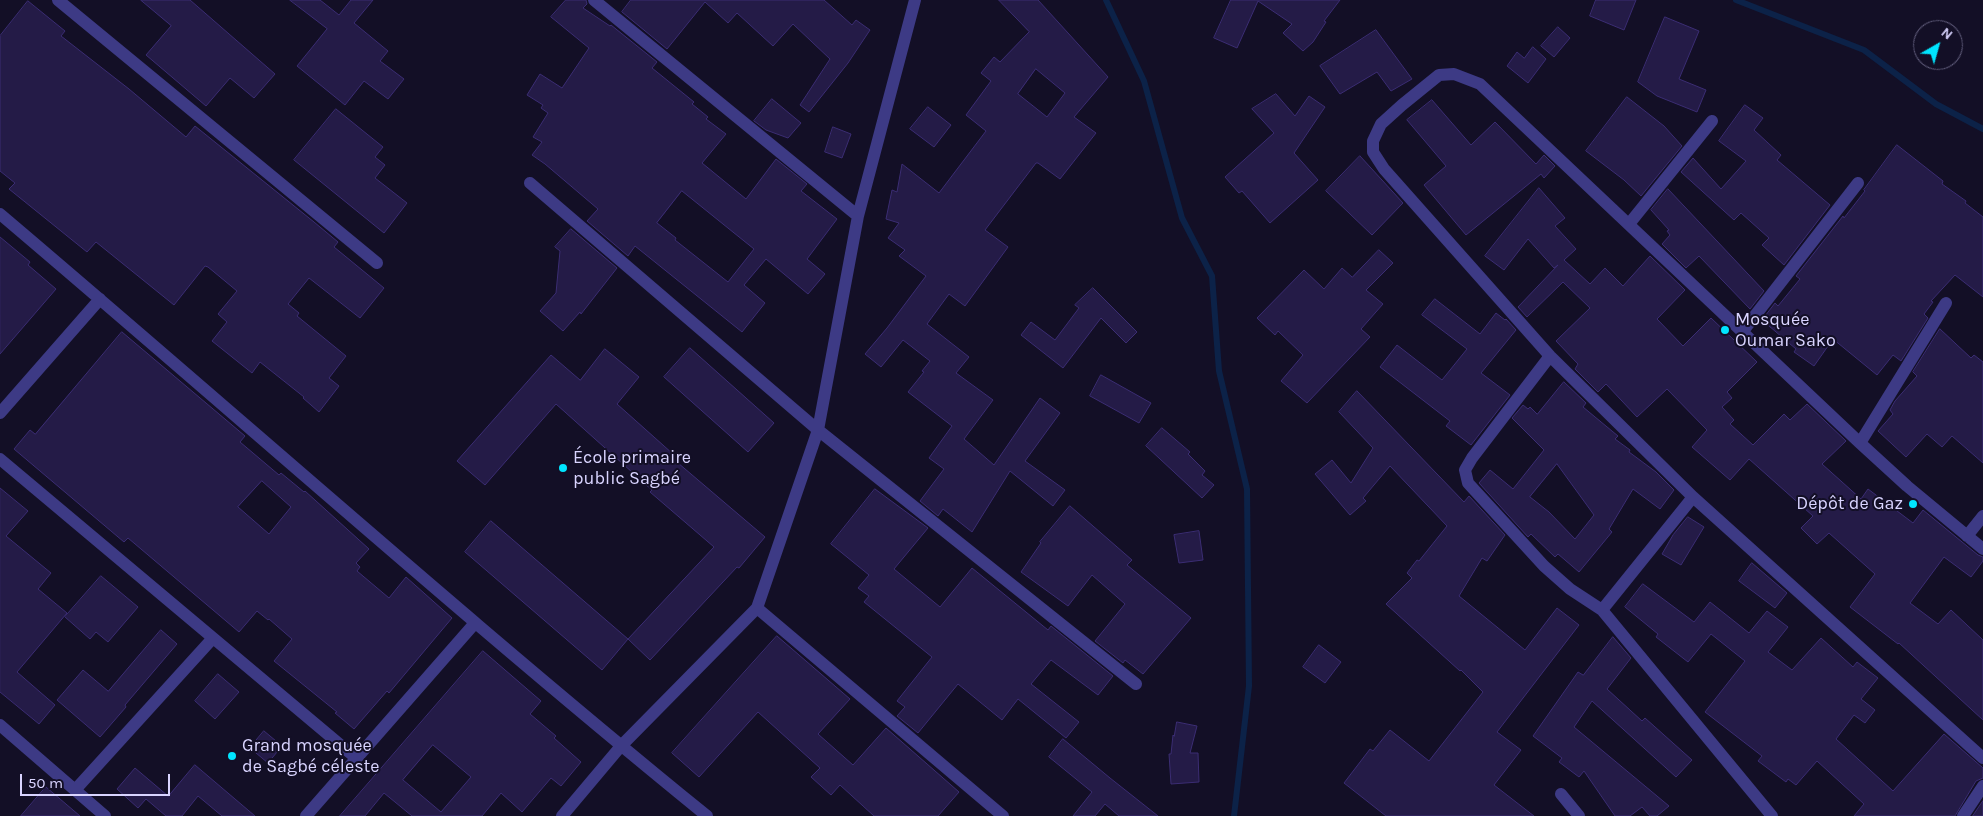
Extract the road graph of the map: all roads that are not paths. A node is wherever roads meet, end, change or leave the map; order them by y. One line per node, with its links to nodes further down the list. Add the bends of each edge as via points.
1 (58, 0): 10 (street)
2 (594, 0): 8 (street)
3 (915, 0): 8 (street)
4 (1712, 121): 9 (street)
5 (530, 183): 16 (street)
6 (1858, 183): 13 (street)
7 (0, 214): 11 (street)
8 (858, 216): 16 (street)
9 (1629, 224): 13 (street); 14 (street, via 1480,84 1467,78 1454,74 1439,75 1381,124 1372,141 1373,152 1384,169)
10 (377, 263)
11 (100, 299): 15 (street); 25 (street)
12 (1946, 303): 17 (street)
13 (1743, 331): 17 (street)
14 (1550, 356): 19 (street); 24 (street, via 1465,470 1468,483 1544,566 1570,589)
15 (0, 413)
16 (818, 430): 23 (street); 27 (street)
17 (1860, 443): 21 (street)
18 (0, 459): 26 (street)
19 (1693, 497): 24 (street); 31 (street)
20 (1983, 516): 21 (street)
21 (1967, 536): 22 (street)
22 (1983, 549)
23 (757, 608): 29 (street); 39 (street)
24 (1602, 610): 41 (street)
25 (476, 623): 29 (street); 30 (street)
26 (213, 638): 30 (street); 33 (street)
27 (1136, 684)
28 (0, 726): 33 (street)
29 (621, 746): 37 (street); 38 (street)
30 (356, 758): 36 (street)
31 (1983, 758)
32 (1983, 786): 42 (street)
33 (75, 790): 35 (street)
34 (1560, 794): 40 (street)
35 (105, 816)
36 (306, 816)
37 (562, 816)
38 (707, 816)
39 (1004, 816)
40 (1579, 816)
41 (1772, 816)
42 (1962, 816)

